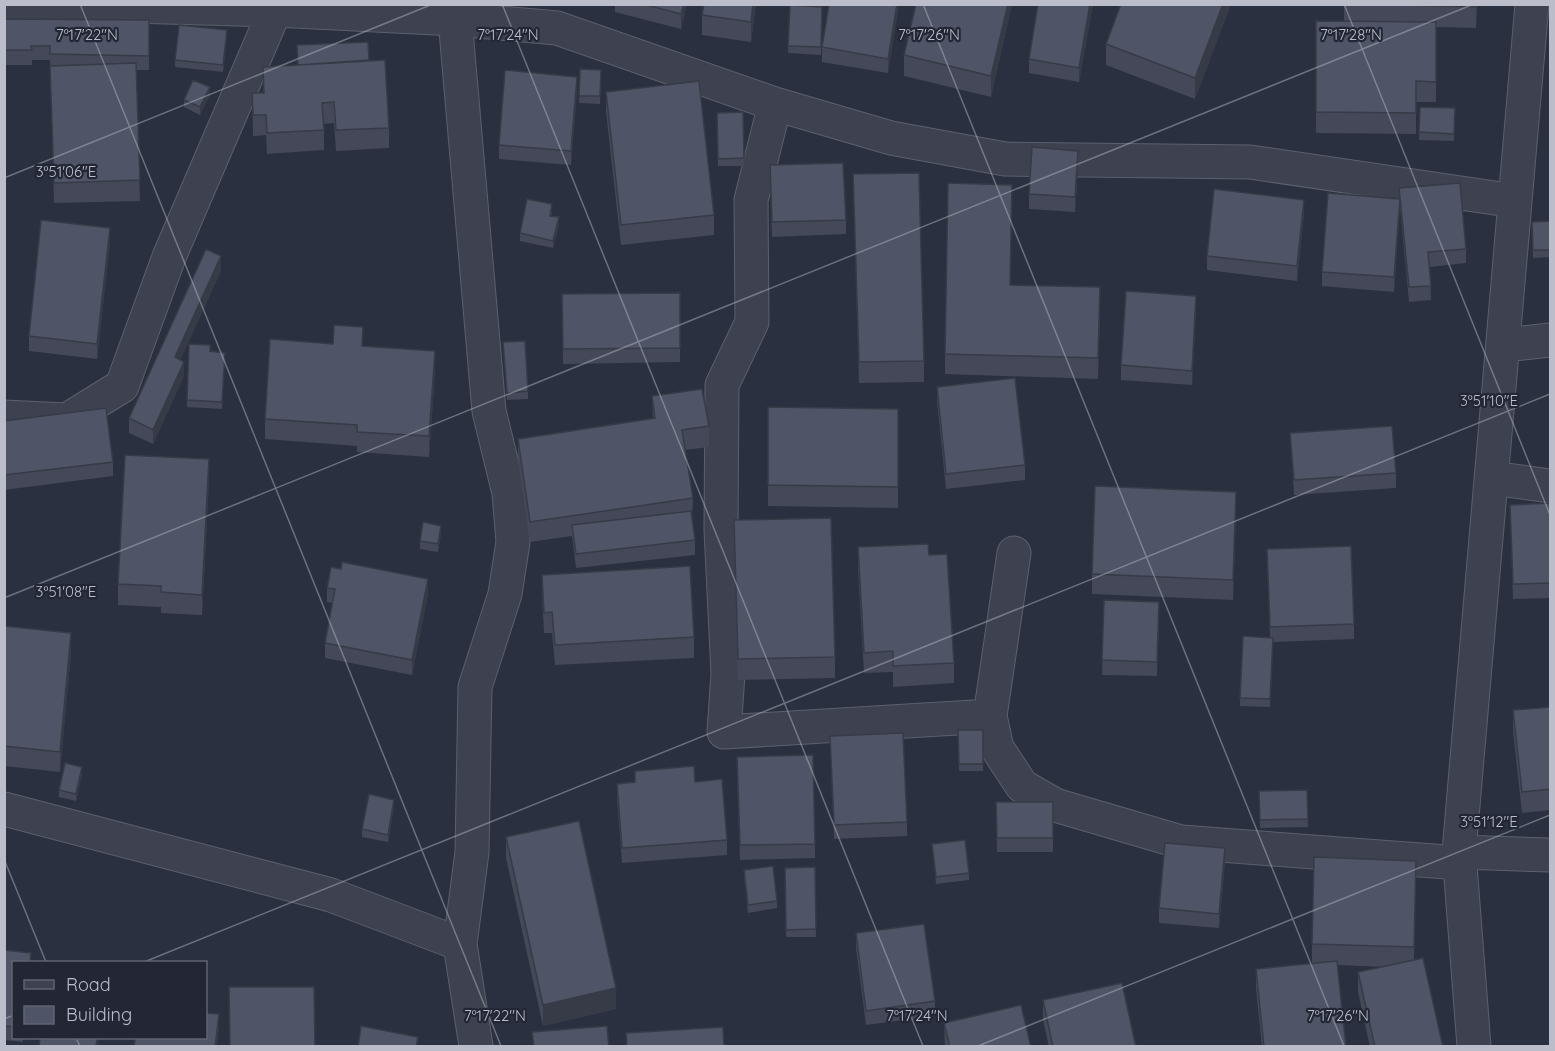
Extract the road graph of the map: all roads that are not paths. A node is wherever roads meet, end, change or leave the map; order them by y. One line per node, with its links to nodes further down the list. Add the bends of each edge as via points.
1 (1532, 4): 8 (street)
2 (4, 5): 3 (street)
3 (94, 5): 4 (street)
4 (275, 10): 6 (street); 11 (street, via 169,257 122,386 67,420)
5 (560, 16): 6 (street); 7 (street)
6 (455, 20): 19 (street, via 489,411 509,493 513,542 505,594 476,687 472,852)
7 (775, 104): 8 (street, via 891,138 1005,159 1250,162); 15 (street, via 751,200 752,322 722,385 721,530 728,674 723,732)
8 (1515, 201): 10 (street)
9 (1551, 340): 10 (street)
10 (1504, 345): 12 (street)
11 (4, 417)
12 (1492, 478): 13 (street); 18 (street)
13 (1551, 486)
14 (1014, 553): 15 (street)
15 (990, 716): 18 (street, via 997,748 1022,786 1055,805 1181,842)
16 (4, 809): 19 (street, via 331,895)
17 (1551, 855): 18 (street)
18 (1460, 858): 21 (street)
19 (460, 944): 20 (street)
20 (476, 1047)
21 (1474, 1047)

